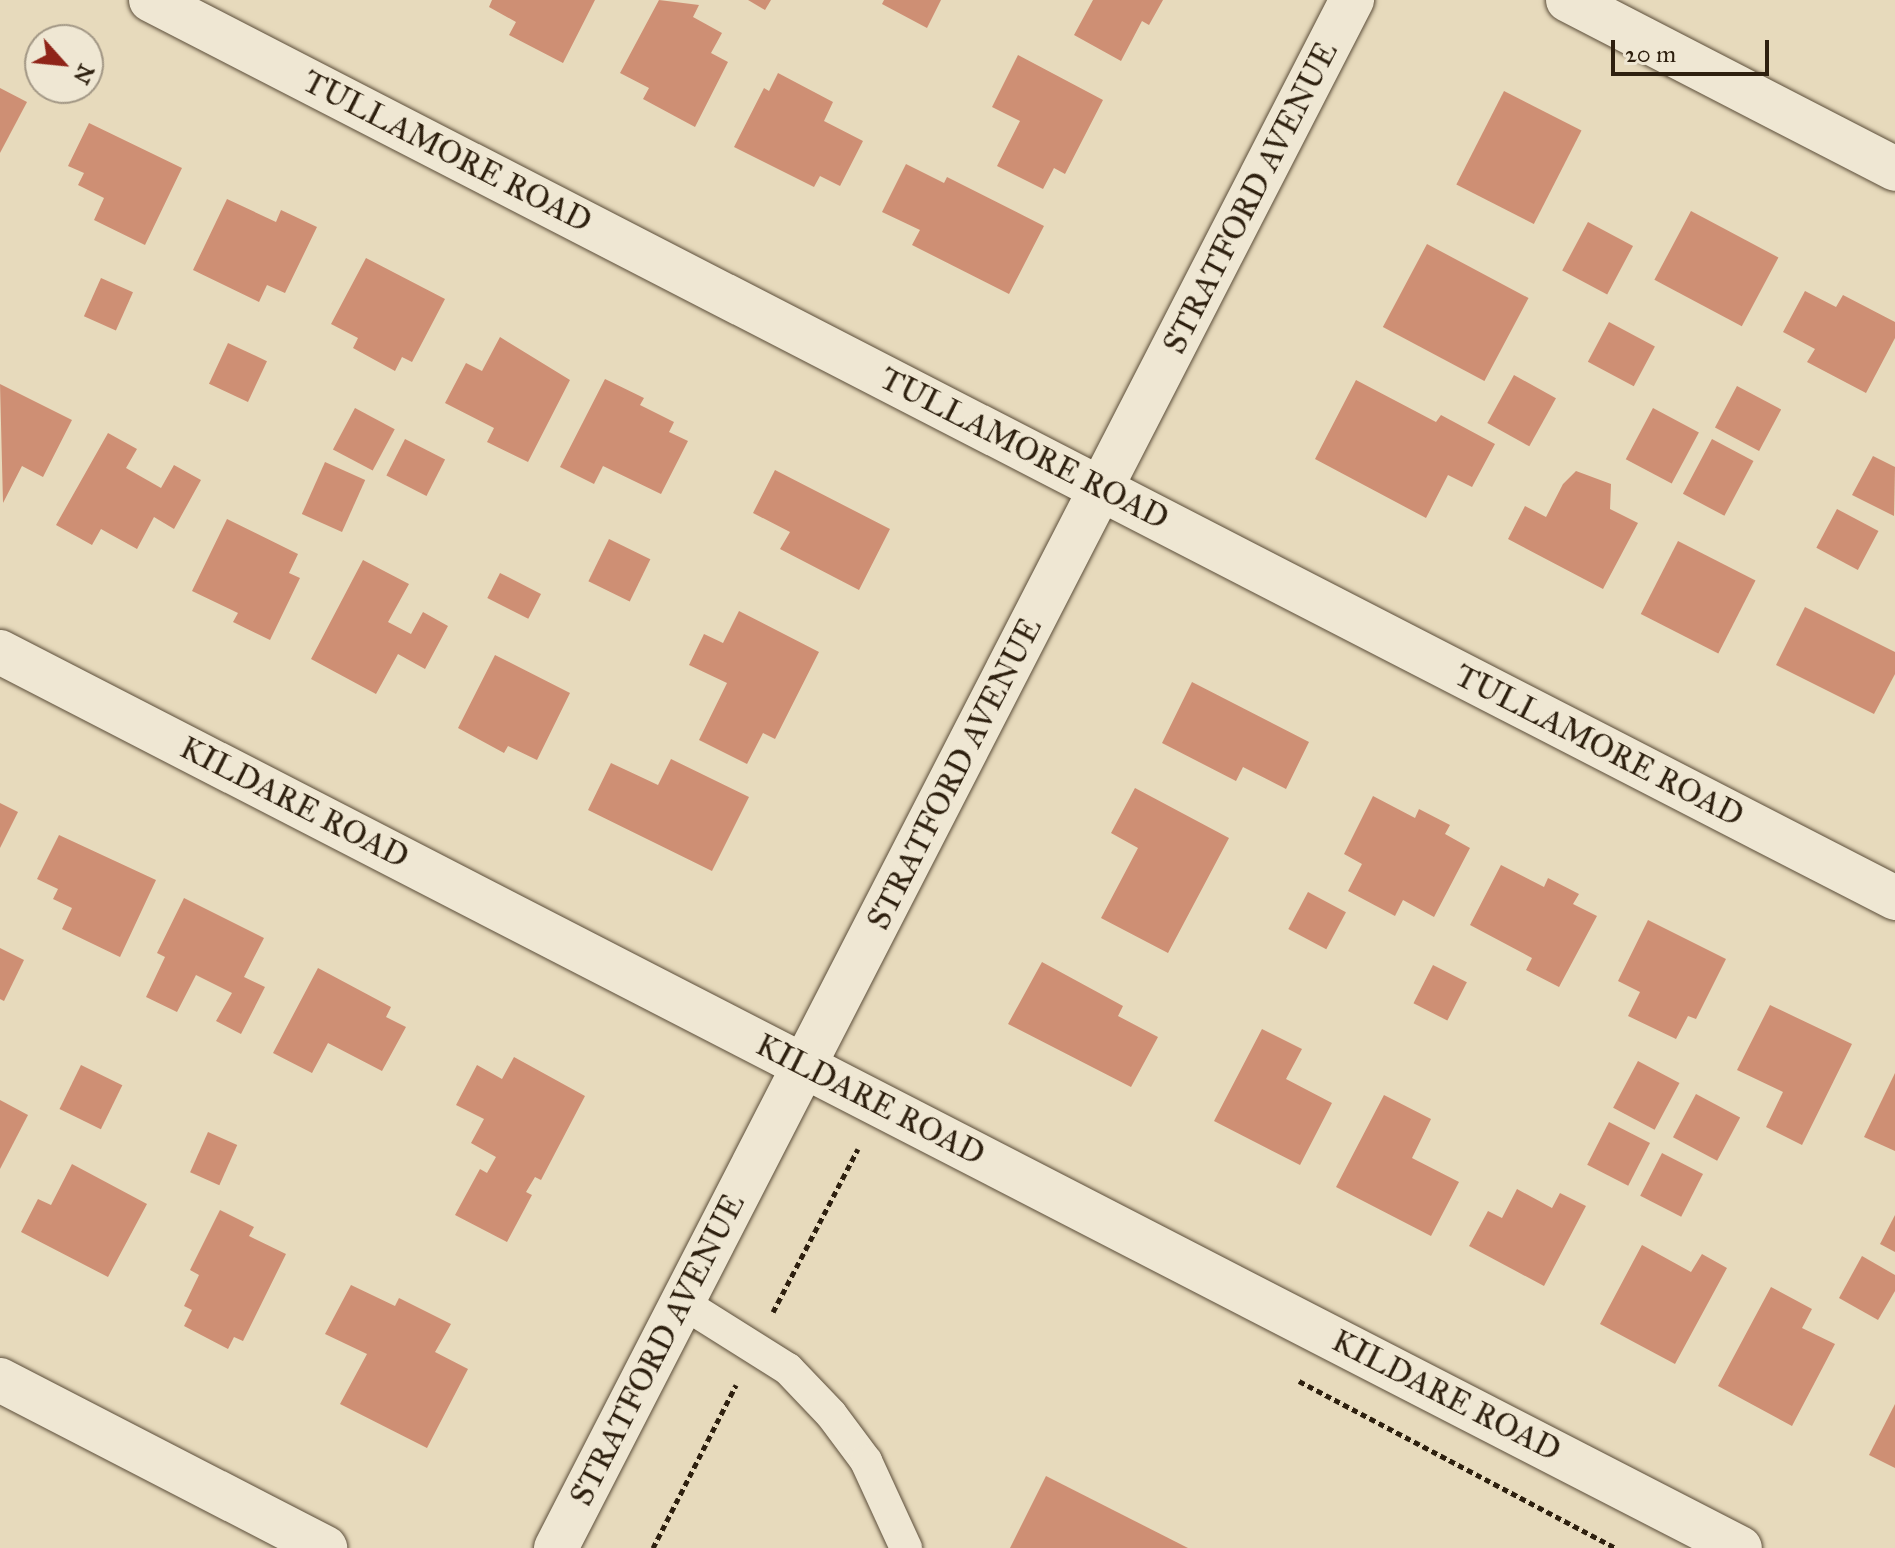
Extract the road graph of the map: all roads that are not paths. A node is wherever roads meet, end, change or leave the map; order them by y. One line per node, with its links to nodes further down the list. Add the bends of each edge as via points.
1 (151, 0): 5 (street, TULLAMORE ROAD)
2 (1352, 0): 5 (street, STRATFORD AVENUE)
3 (1568, 0): 4 (street)
4 (1895, 169)
5 (1102, 489): 7 (street, TULLAMORE ROAD); 8 (street, STRATFORD AVENUE)
6 (0, 652): 8 (street, KILDARE ROAD)
7 (1895, 898)
8 (804, 1066): 9 (street, STRATFORD AVENUE); 14 (street, KILDARE ROAD)
9 (683, 1303): 12 (street, STRATFORD AVENUE); 13 (lane, via 788,1369 831,1414 866,1461)
10 (0, 1380): 11 (street)
11 (325, 1548)
12 (556, 1548)
13 (906, 1548)
14 (1740, 1548)

